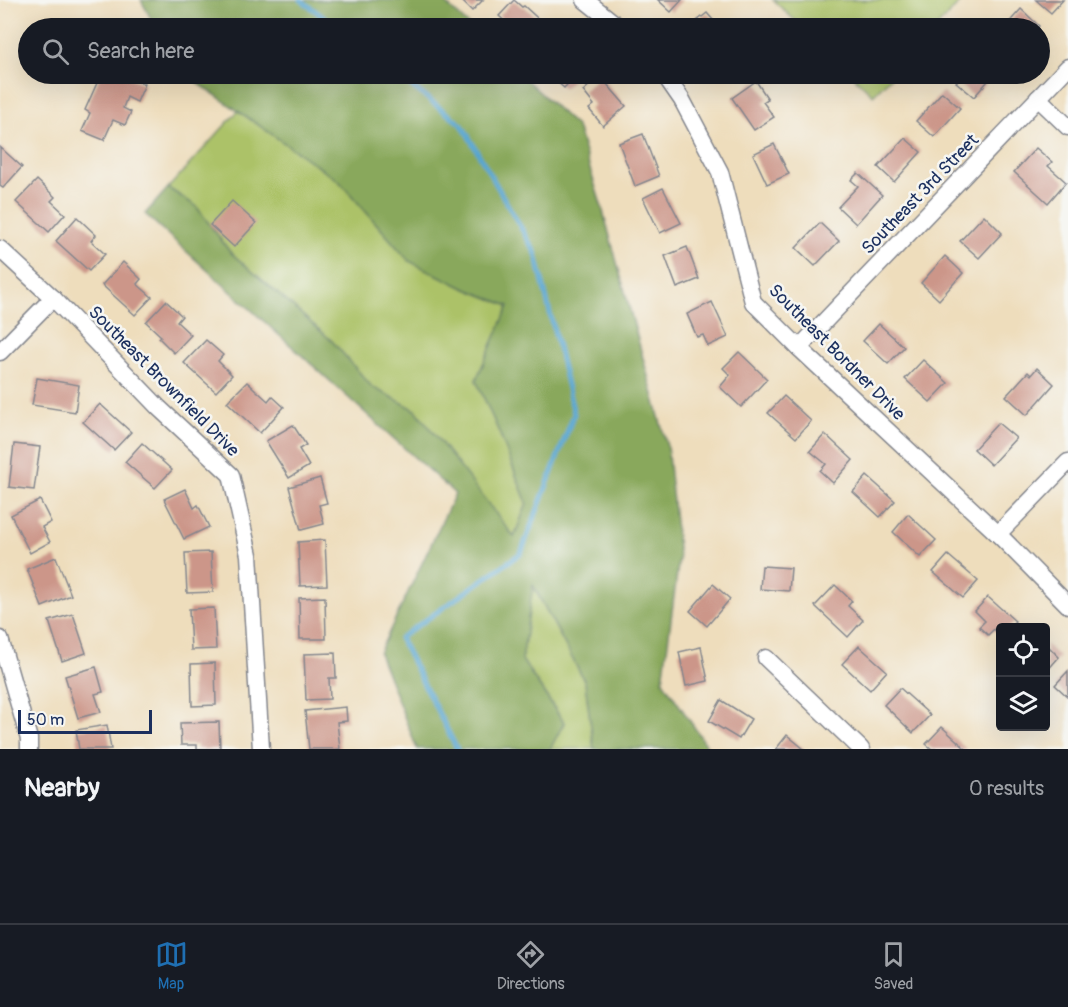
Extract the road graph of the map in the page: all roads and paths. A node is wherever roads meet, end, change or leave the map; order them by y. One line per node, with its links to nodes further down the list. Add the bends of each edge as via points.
1 (585, 0): 2 (street)
2 (608, 18)
3 (1068, 67): 5 (street, Southeast 3rd Street)
4 (671, 84): 9 (street, Southeast Bordner Drive, via 720,172 753,302)
5 (1038, 98): 6 (street); 9 (street, Southeast 3rd Street)
6 (1068, 127)
7 (0, 249): 8 (street, Southeast Brownfield Drive)
8 (53, 298): 10 (street); 17 (street, Southeast Brownfield Drive, via 159,408 231,475 249,555)
9 (799, 348): 12 (street, Southeast Bordner Drive)
10 (0, 352)
11 (1068, 462): 12 (street)
12 (998, 534): 13 (street, Southeast Bordner Drive)
13 (1068, 604)
14 (0, 639): 16 (street)
15 (766, 658): 18 (street)
16 (29, 749)
17 (261, 749)
18 (861, 749)

